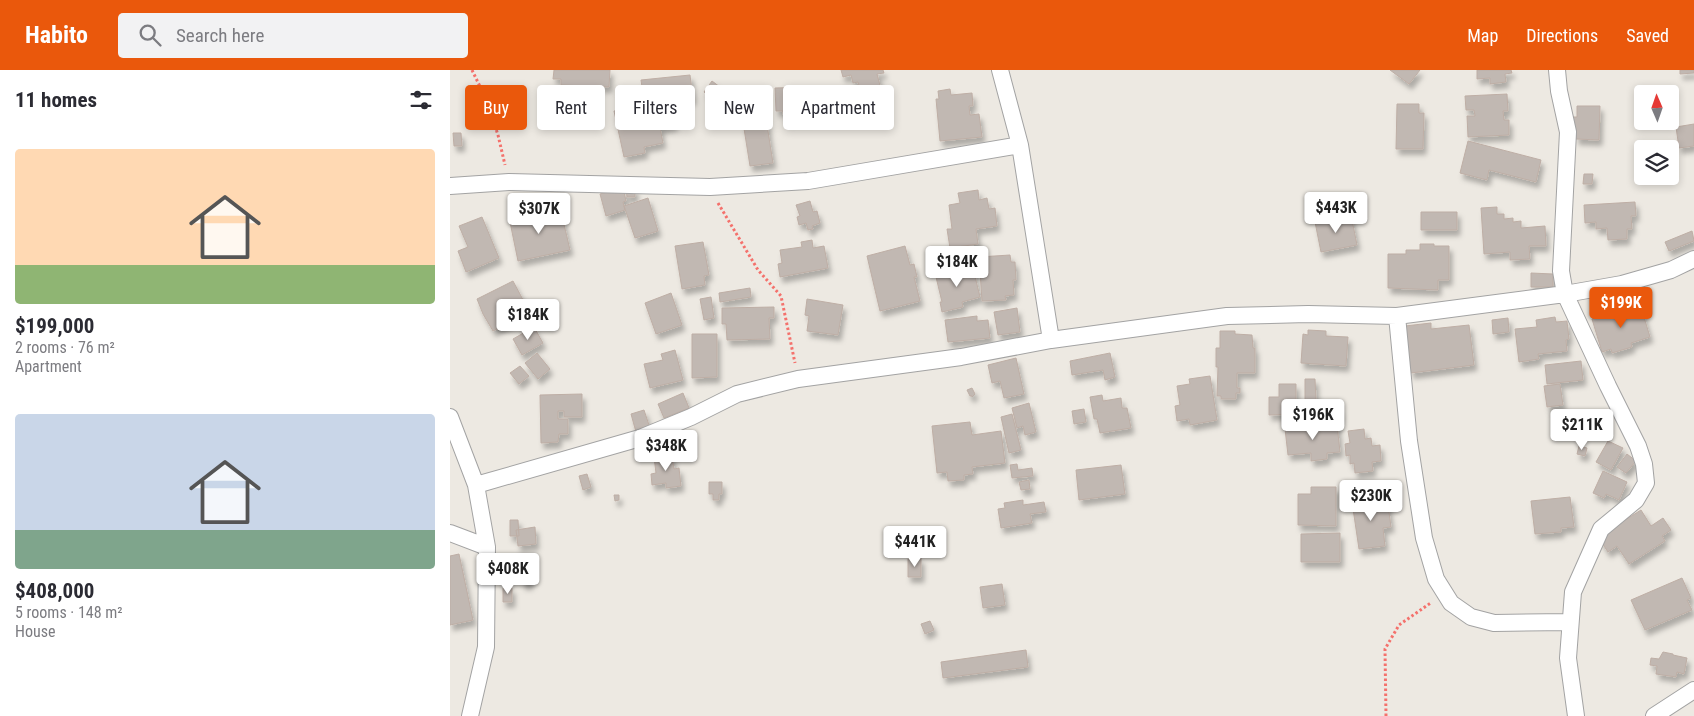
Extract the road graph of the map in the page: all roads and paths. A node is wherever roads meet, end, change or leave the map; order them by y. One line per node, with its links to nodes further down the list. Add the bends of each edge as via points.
1 (472, 70): 5 (path, via 486,99)
2 (1000, 70): 4 (street)
3 (1557, 70): 9 (street, via 1568,132 1561,271)
4 (1020, 145): 7 (street, via 808,181); 11 (street)
5 (509, 182): 6 (street); 7 (street)
6 (450, 186)
7 (710, 187): 12 (path, via 758,270 781,296)
8 (1694, 259): 9 (street, via 1671,270 1622,284)
9 (1565, 294): 10 (street); 18 (street, via 1638,446 1646,483 1636,500 1601,529 1573,592)
10 (1398, 316): 11 (street, via 1227,316); 17 (street, via 1409,441 1424,538 1436,579)
11 (1051, 340): 12 (street, via 961,357)
12 (798, 379): 14 (street, via 737,394 640,438)
13 (450, 417): 14 (street)
14 (476, 485): 16 (street)
15 (450, 533): 16 (street)
16 (487, 547): 20 (street, via 486,647)
17 (1444, 593): 18 (street, via 1451,603 1471,617 1494,623); 21 (path, via 1399,625 1385,649)
18 (1570, 622): 22 (street, via 1568,658)
19 (1694, 690): 23 (street)
20 (470, 716)
21 (1386, 716)
22 (1576, 716)
23 (1654, 716)

